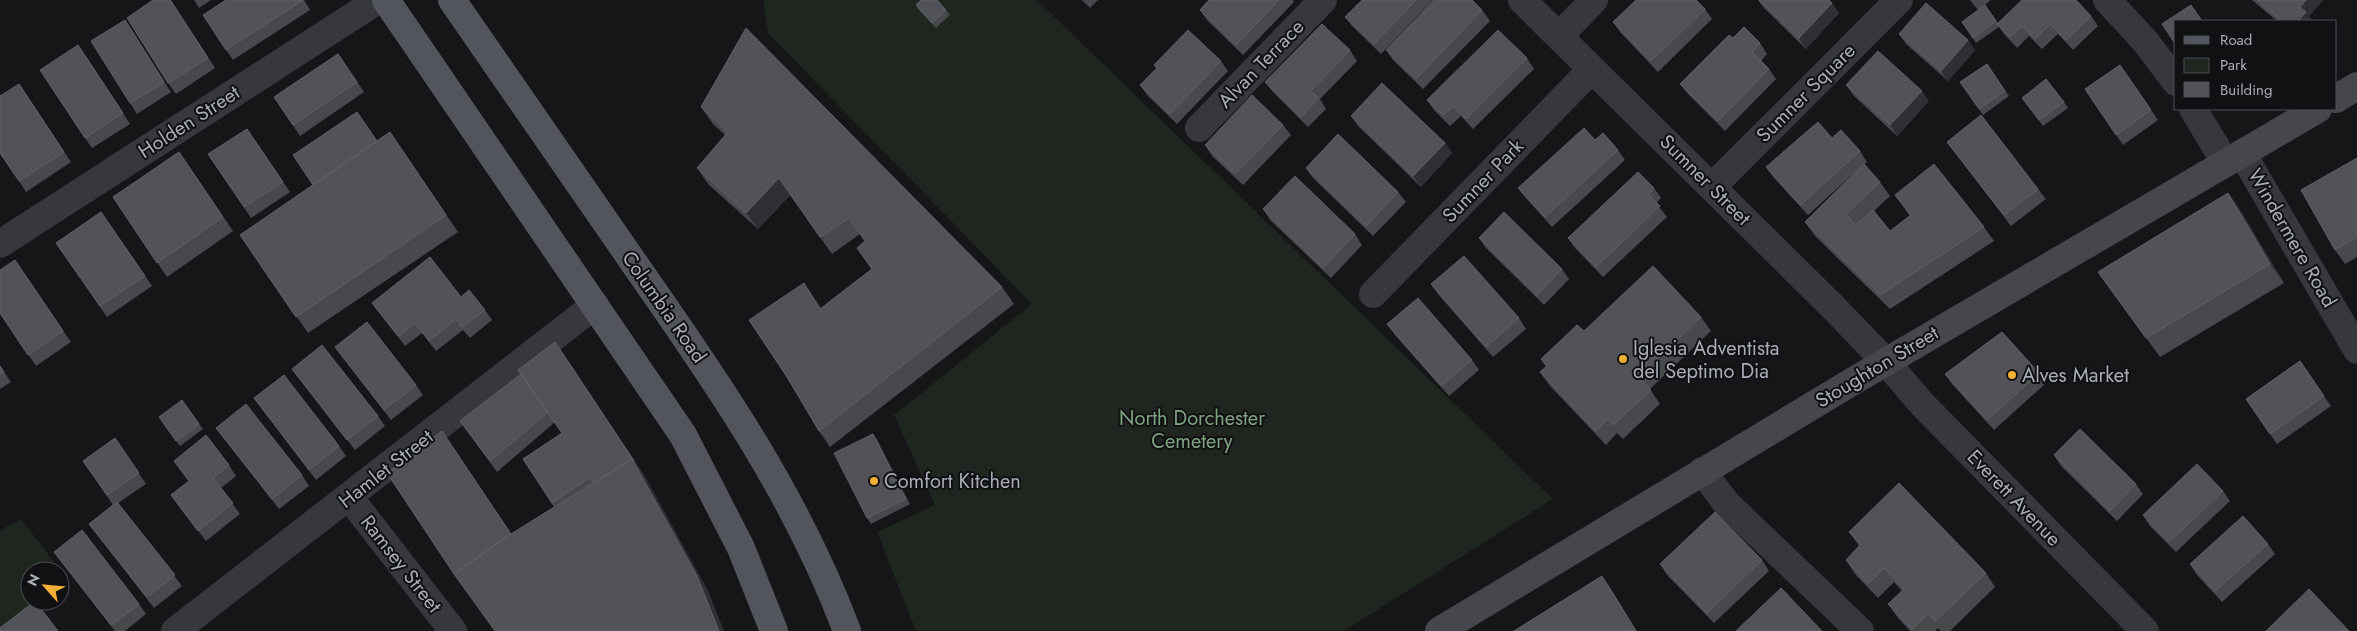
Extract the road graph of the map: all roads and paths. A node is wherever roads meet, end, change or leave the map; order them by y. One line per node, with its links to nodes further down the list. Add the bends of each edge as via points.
1 (378, 0): 19 (street, Holden Street)
2 (386, 0): 21 (main road)
3 (452, 0): 29 (main road, Columbia Road, via 760,450 818,562)
4 (1323, 0): 16 (street, Alvan Terrace)
5 (1522, 0): 9 (street, Sumner Street)
6 (1594, 0): 9 (street)
7 (1899, 0): 18 (street, Sumner Square)
8 (2107, 0): 11 (street, via 2145,41)
9 (1559, 36): 10 (street, Sumner Street)
10 (1592, 69): 18 (street, Sumner Street); 20 (street, Sumner Park)
11 (2174, 79)
12 (2357, 86): 13 (main road)
13 (2337, 98)
14 (2195, 110): 17 (street, Windermere Road)
15 (2316, 110): 17 (main road, Stoughton Street)
16 (1198, 128)
17 (2234, 157): 22 (street, Windermere Road); 23 (main road, Stoughton Street)
18 (1713, 186): 23 (street, Sumner Street)
19 (0, 244)
20 (1373, 294)
21 (595, 305): 25 (street, Hamlet Street); 28 (main road, via 683,435 741,548)
22 (2357, 350)
23 (1886, 362): 24 (main road, Stoughton Street); 32 (street, Everett Avenue, via 1922,404)
24 (1702, 471): 30 (main road, Stoughton Street); 31 (street, via 1727,504)
25 (349, 498): 26 (street, Hamlet Street); 27 (street, Ramsey Street)
26 (175, 631)
27 (453, 631)
28 (774, 631)
29 (846, 631)
30 (1439, 631)
31 (1860, 631)
32 (2145, 631)

